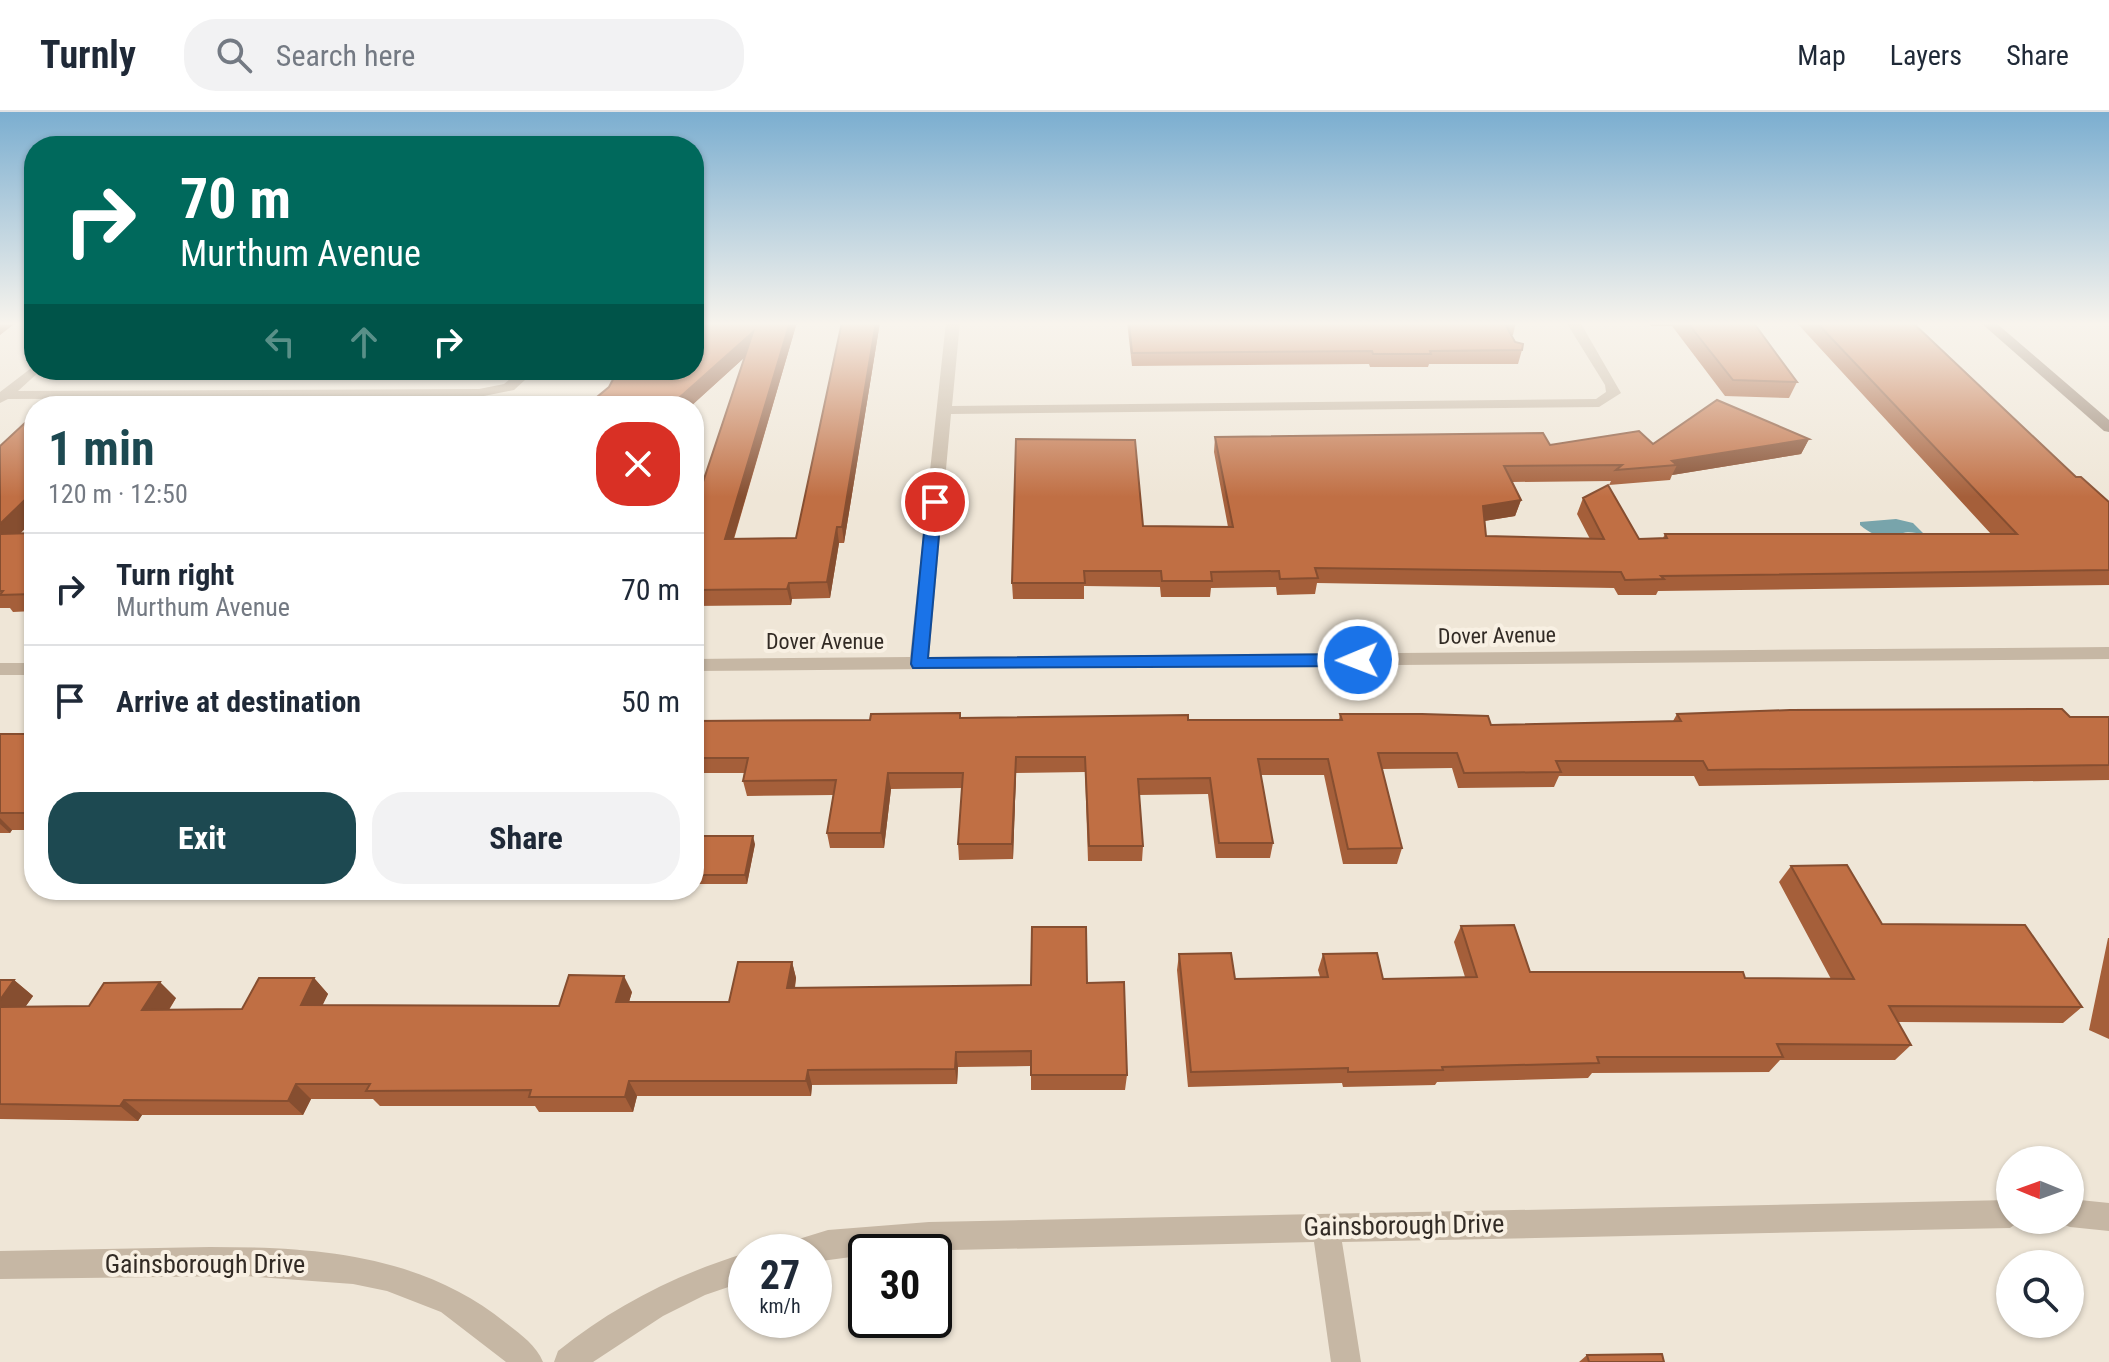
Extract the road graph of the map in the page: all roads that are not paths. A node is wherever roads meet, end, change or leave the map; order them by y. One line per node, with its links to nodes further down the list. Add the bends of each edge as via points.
1 (22, 380): 7 (street)
2 (517, 380): 6 (street, via 479,393)
3 (946, 380): 9 (street)
4 (1609, 380): 9 (street, via 1614,393 1589,405)
5 (2054, 380): 10 (street)
6 (121, 396)
7 (2, 397): 8 (street)
8 (24, 397)
9 (943, 410): 12 (street)
10 (2109, 428)
11 (2109, 653): 12 (street, Dover Avenue)
12 (919, 664): 13 (street, Dover Avenue)
13 (704, 665)
14 (0, 669): 15 (street)
15 (24, 669)
16 (1996, 1214): 19 (street, Gainsborough Drive)
17 (2084, 1214): 18 (street)
18 (2109, 1217)
19 (1326, 1226): 20 (street, Gainsborough Drive, via 929,1236); 25 (street)
20 (832, 1244)
21 (0, 1265): 23 (street, Gainsborough Drive, via 290,1261 349,1270 449,1301 493,1329)
22 (728, 1275): 24 (street, via 643,1310)
23 (528, 1362)
24 (569, 1362)
25 (1346, 1362)

